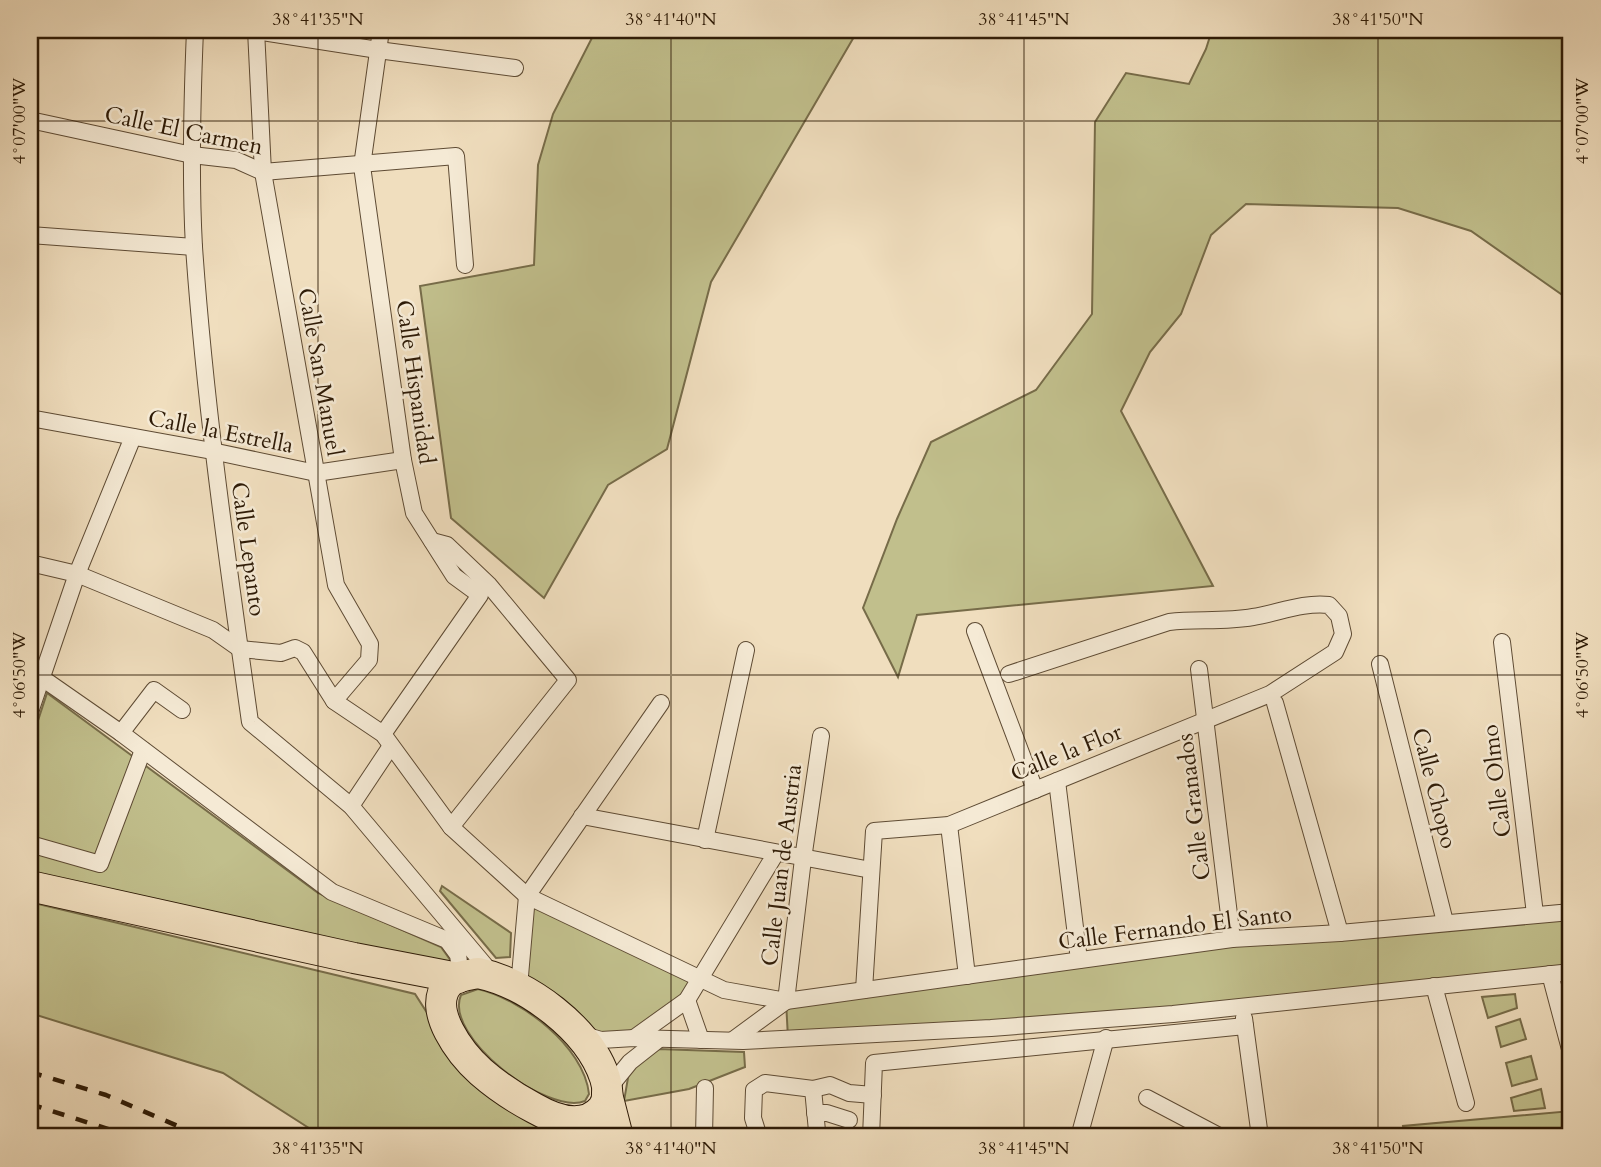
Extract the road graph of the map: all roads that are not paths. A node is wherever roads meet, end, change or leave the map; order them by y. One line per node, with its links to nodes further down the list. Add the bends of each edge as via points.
1 (195, 30): 7 (street, Calle Lepanto)
2 (381, 30): 4 (street, Calle Hispanidad)
3 (256, 31): 4 (street); 9 (street, Calle San Manuel)
4 (378, 50): 5 (street); 8 (street, Calle Hispanidad)
5 (515, 68)
6 (30, 120): 7 (street, Calle El Carmen)
7 (192, 155): 9 (street, Calle El Carmen, via 236,160); 11 (street, Calle Lepanto)
8 (362, 166): 9 (street, Calle El Carmen); 12 (street, Calle El Carmen, via 456,156); 16 (street, Calle Hispanidad)
9 (263, 172): 17 (street, Calle San Manuel)
10 (30, 235): 11 (street)
11 (194, 247): 15 (street, Calle Lepanto)
12 (465, 265)
13 (30, 418): 14 (street, Calle la Estrella)
14 (133, 437): 15 (street, Calle la Estrella); 20 (street)
15 (212, 451): 17 (street, Calle la Estrella); 23 (street, Calle Lepanto)
16 (403, 460): 17 (street, Calle la Estrella); 18 (street, Calle Hispanidad, via 414,513)
17 (316, 473): 30 (street, Calle San Manuel, via 336,585 370,644 369,660)
18 (432, 541): 37 (street, via 454,576 481,595); 44 (street, Calle Hispanidad, via 447,545 489,585 568,680)
19 (30, 563): 20 (street)
20 (77, 574): 23 (street, via 213,630); 28 (street)
21 (975, 631): 40 (street)
22 (1502, 642): 53 (street, Calle Olmo)
23 (240, 649): 30 (street, Calle Fernando El Santo, via 281,653 295,648 303,652); 41 (street, Calle Lepanto, via 250,722)
24 (746, 650): 45 (street)
25 (1380, 664): 54 (street, Calle Chopo)
26 (1199, 668): 34 (street, Calle Granados)
27 (1009, 674): 29 (street, Calle la Flor, via 1169,622 1251,618 1329,605 1339,616 1343,634 1335,652)
28 (36, 676): 33 (street); 35 (street)
29 (1273, 699): 34 (street, Calle la Flor); 55 (street)
30 (334, 701): 37 (street, Calle Fernando El Santo)
31 (661, 703): 42 (street)
32 (182, 710): 35 (street, via 149,687)
33 (30, 712)
34 (1205, 720): 39 (street, Calle la Flor); 56 (street, Calle Granados)
35 (121, 733): 38 (street)
36 (821, 736): 48 (street, Calle Juan de Austria)
37 (387, 740): 41 (street); 44 (street, Calle Fernando El Santo)
38 (143, 750): 46 (street, via 100,864); 62 (street, via 332,892 447,940 458,955)
39 (1057, 781): 40 (street, Calle la Flor); 57 (street)
40 (1035, 790): 43 (street, Calle la Flor)
41 (351, 806): 64 (street, Calle Lepanto)
42 (582, 816): 45 (street); 51 (street)
43 (949, 825): 49 (street, Calle la Flor, via 874,831); 61 (street)
44 (451, 827): 51 (street, Calle Fernando El Santo)
45 (705, 841): 47 (street)
46 (30, 844)
47 (776, 853): 48 (street); 63 (street)
48 (803, 859): 49 (street); 68 (street, Calle Juan de Austria)
49 (871, 870): 66 (street)
50 (30, 886): 58 (highway)
51 (527, 896): 63 (street, Calle Fernando El Santo); 64 (street)
52 (1571, 912): 53 (street, Calle Fernando El Santo)
53 (1535, 914): 54 (street, Calle Fernando El Santo)
54 (1445, 922): 55 (street, Calle Fernando El Santo)
55 (1340, 933): 56 (street, Calle Fernando El Santo)
56 (1232, 939): 57 (street, Calle Fernando El Santo)
57 (1079, 960): 61 (street, Calle Fernando El Santo)
58 (400, 967): 62 (highway); 70 (highway)
59 (1571, 972): 60 (street)
60 (1550, 974): 65 (street); 78 (street)
61 (967, 976): 66 (street, Calle Fernando El Santo)
62 (459, 977): 64 (highway, via 478,973); 70 (highway, via 444,993)
63 (698, 979): 67 (street); 68 (street, Calle Fernando El Santo, via 724,990)
64 (506, 982): 72 (highway, via 541,1002)
65 (1434, 986): 69 (street); 84 (street)
66 (864, 990): 68 (street, Calle Fernando El Santo)
67 (687, 1000): 73 (street); 76 (street)
68 (786, 1001): 77 (street, Calle Fernando El Santo)
69 (1243, 1006): 71 (street); 77 (street, via 991,1028)
70 (443, 1017): 86 (highway, via 461,1051 498,1086 543,1113)
71 (1245, 1026): 74 (street); 96 (street)
72 (575, 1033): 73 (street, via 601,1040); 81 (highway, via 598,1062)
73 (634, 1038): 75 (street)
74 (1106, 1038): 82 (street, via 874,1063); 94 (street)
75 (658, 1040): 76 (street); 81 (street, via 630,1062)
76 (701, 1040): 77 (street)
77 (733, 1041)
78 (1571, 1053)
79 (705, 1088): 90 (street)
80 (813, 1089): 82 (street, via 830,1085 849,1093); 85 (street); 91 (street, via 765,1083 754,1090 753,1118)
81 (607, 1092): 86 (highway, via 605,1105 594,1117 583,1122); 89 (highway)
82 (873, 1094): 93 (street)
83 (1147, 1098): 95 (street)
84 (1466, 1103)
85 (815, 1113): 87 (street); 92 (street)
86 (566, 1120): 88 (highway)
87 (849, 1120)
88 (593, 1137)
89 (618, 1137)
90 (704, 1137)
91 (759, 1137)
92 (815, 1137)
93 (871, 1137)
94 (1079, 1137)
95 (1221, 1137)
96 (1260, 1137)

